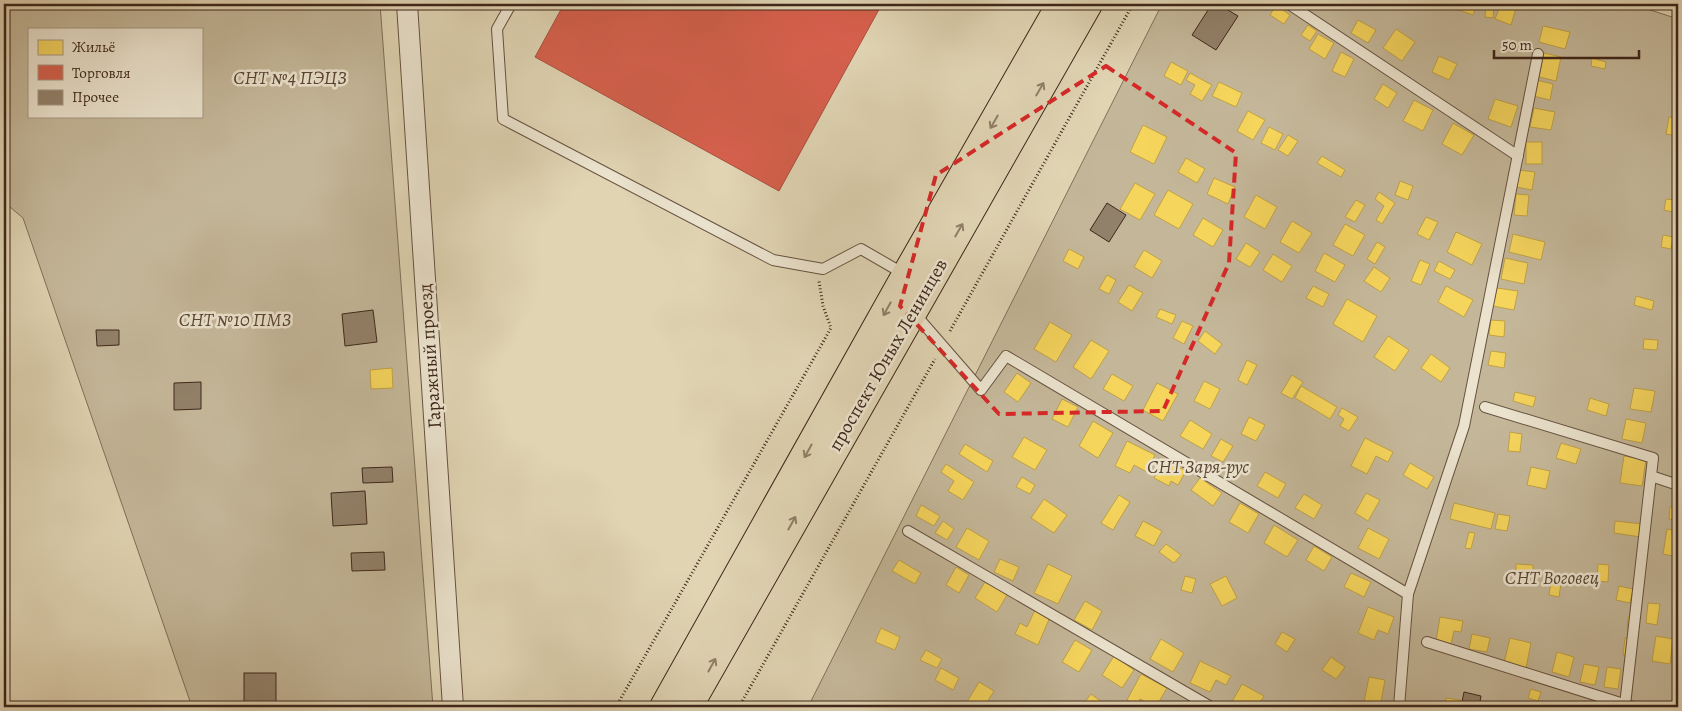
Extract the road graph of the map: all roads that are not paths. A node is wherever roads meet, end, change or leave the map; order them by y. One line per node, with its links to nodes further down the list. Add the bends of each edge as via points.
1 (408, 4): 17 (street, Гаражный проезд)
2 (511, 4): 8 (lane, via 497,29 503,119 773,260 823,269 861,249)
3 (1061, 4): 8 (main road, проспект Юных Ленинцев, one-way to 8)
4 (1088, 4): 9 (main road, проспект Юных Ленинцев, one-way to 4)
5 (1289, 4): 7 (lane)
6 (1538, 54): 7 (lane)
7 (1518, 156): 14 (lane, via 1464,426)
8 (906, 275): 18 (main road, проспект Юных Ленинцев, one-way to 18)
9 (913, 311): 14 (lane, via 981,390 1006,356); 19 (main road, проспект Юных Ленинцев, one-way to 9)
10 (1485, 407): 16 (lane, via 1653,458)
11 (1654, 477): 12 (lane)
12 (1678, 485)
13 (908, 531): 20 (lane)
14 (1408, 594): 21 (lane)
15 (1426, 642): 16 (lane)
16 (1629, 706)
17 (453, 707)
18 (664, 707)
19 (688, 707)
20 (1211, 707)
21 (1399, 707)

